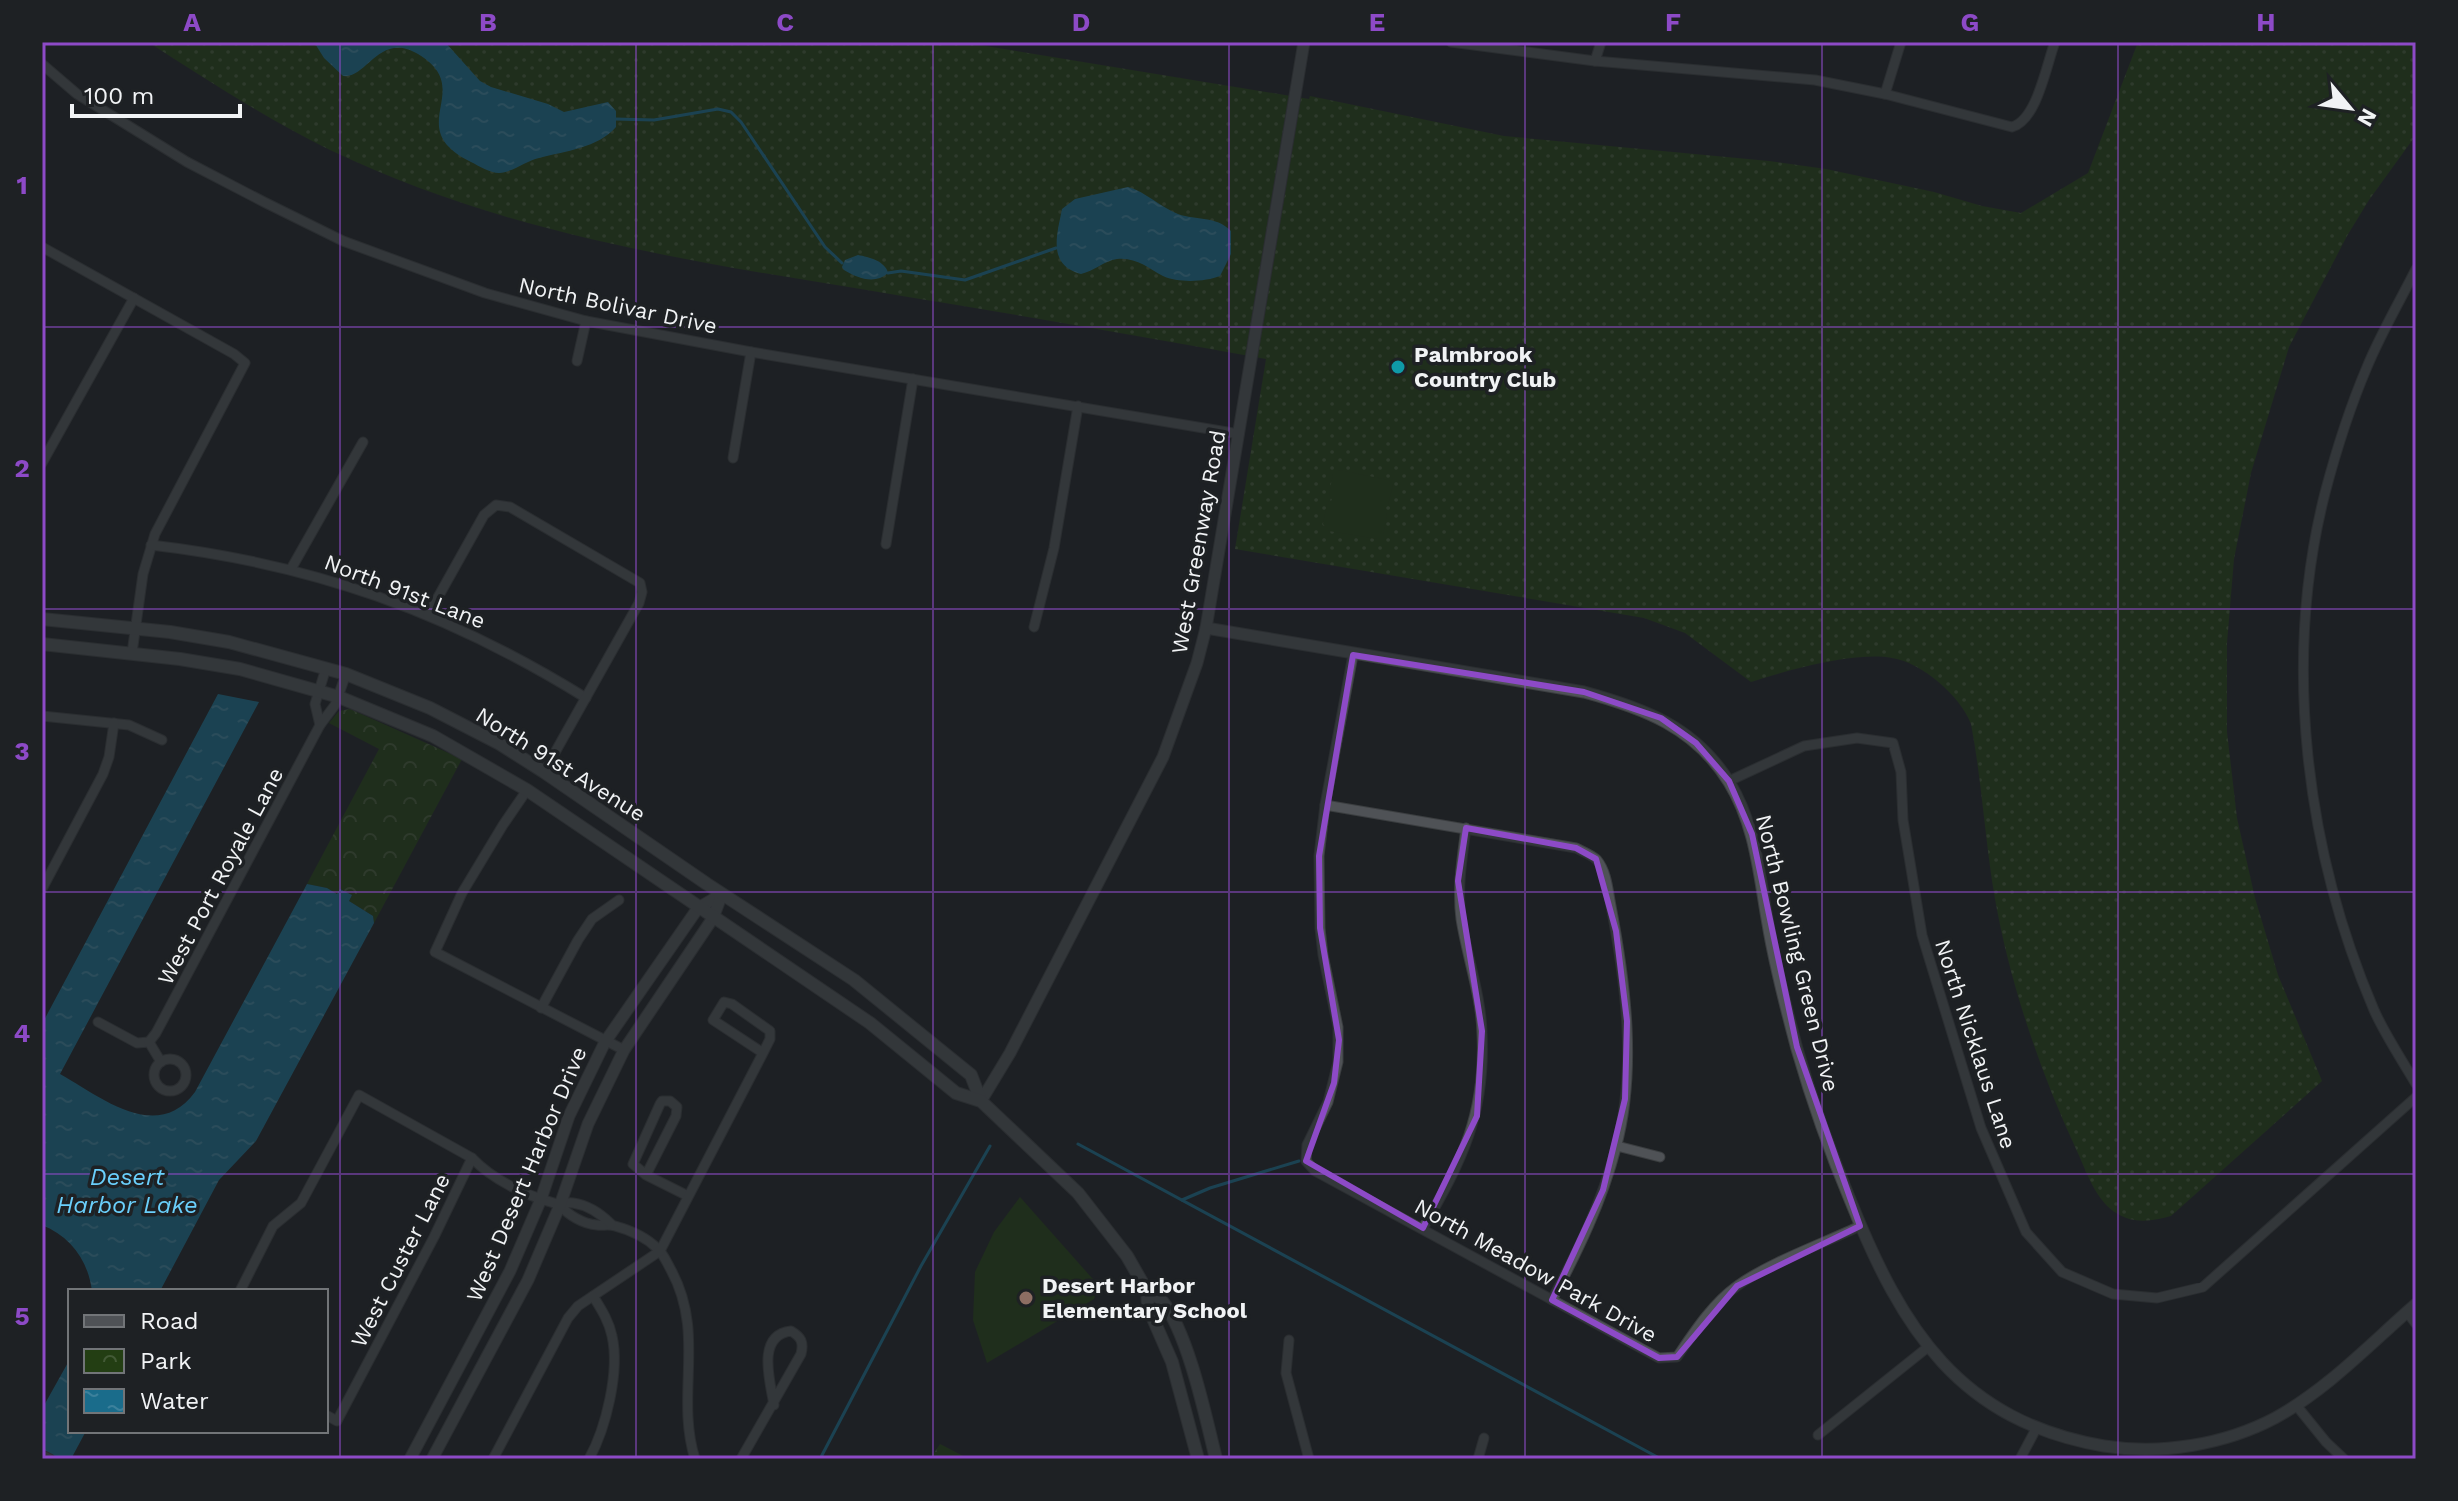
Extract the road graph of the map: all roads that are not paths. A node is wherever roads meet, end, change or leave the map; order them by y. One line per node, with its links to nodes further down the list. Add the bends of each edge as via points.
1 (1304, 42): 17 (street, West Greenway Road)
2 (1454, 42): 6 (street)
3 (1601, 42): 6 (street)
4 (1901, 42): 8 (street)
5 (2055, 42): 8 (street, via 2022,124 2012,127)
6 (1595, 61): 8 (street, via 1815,80)
7 (42, 64): 12 (street, North Bolivar Drive, via 77,94 187,162 343,241 485,293)
8 (1885, 94)
9 (42, 247): 11 (street)
10 (2416, 269): 58 (street, via 2368,366 2325,495 2305,633 2304,727 2327,873 2347,938 2375,1013)
11 (134, 298): 20 (street); 22 (street, via 245,363)
12 (586, 321): 13 (street, North Bolivar Drive); 14 (street)
13 (751, 352): 15 (street, North Bolivar Drive); 19 (street)
14 (577, 361)
15 (913, 379): 16 (street, North Bolivar Drive); 21 (street)
16 (1078, 406): 17 (street, North Bolivar Drive); 26 (street, via 1054,548)
17 (1239, 434): 27 (street, West Greenway Road)
18 (363, 442): 23 (street)
19 (733, 458)
20 (42, 463)
21 (886, 544)
22 (151, 545): 23 (street, North 91st Lane); 28 (street)
23 (291, 569): 24 (street, North 91st Lane)
24 (428, 615): 36 (street, North 91st Lane, via 534,666); 36 (street, via 484,515 496,505 510,507 633,576 642,587 639,603)
25 (42, 619): 28 (main road, North 91st Avenue)
26 (1034, 627)
27 (1206, 628): 31 (street, North Bowling Green Drive); 60 (street, West Greenway Road, via 1163,757)
28 (135, 629): 30 (street); 32 (main road, North 91st Avenue, via 229,642)
29 (42, 644): 30 (main road, North 91st Avenue)
30 (132, 653): 34 (main road, North 91st Avenue, via 240,669)
31 (1353, 655): 42 (street, North Bowling Green Drive, via 1631,704 1682,732); 44 (street)
32 (326, 668): 33 (main road, North 91st Avenue); 34 (street, West Port Royale Lane)
33 (346, 674): 35 (street, West Port Royale Lane); 41 (main road, North 91st Avenue, via 430,708)
34 (319, 691): 35 (main road, North 91st Avenue); 39 (street, West Port Royale Lane, via 315,704)
35 (339, 697): 39 (street, West Port Royale Lane); 43 (main road, North 91st Avenue, via 433,736)
36 (586, 698): 41 (street)
37 (42, 716): 38 (street)
38 (114, 723): 40 (street); 46 (street, via 107,766)
39 (320, 725): 53 (street, West Port Royale Lane)
40 (162, 740)
41 (544, 772): 47 (main road, North 91st Avenue)
42 (1729, 781): 59 (street, North Nicklaus Lane, via 1804,746 1857,738 1893,743 1922,935 1981,1128 2026,1232 2062,1272 2113,1294 2157,1298 2203,1287); 68 (street, North Bowling Green Drive, via 1752,834 1797,1047)
43 (527, 790): 49 (main road, North 91st Avenue); 51 (street, via 462,893 435,952)
44 (1325, 805): 45 (street); 69 (street, North Meadow Park Drive, via 1320,928 1338,1027 1338,1062 1306,1161 1315,1171)
45 (1466, 828): 61 (street, via 1576,848 1596,859 1605,875 1627,1021 1625,1099); 69 (street, via 1458,881 1482,1031 1477,1116 1456,1172)
46 (42, 889)
47 (722, 894): 49 (street, West Desert Harbor Drive); 50 (street, West Desert Harbor Drive); 60 (main road, North 91st Avenue, via 854,980 971,1075)
48 (619, 900): 51 (street, via 592,919)
49 (698, 908): 50 (main road, North 91st Avenue); 54 (street, West Desert Harbor Drive)
50 (713, 918): 55 (street, West Desert Harbor Drive); 60 (main road, North 91st Avenue, via 870,1023 956,1093)
51 (541, 1008): 54 (street)
52 (98, 1022): 53 (street, via 137,1043)
53 (149, 1042): 57 (street)
54 (605, 1042): 55 (street); 66 (street, West Desert Harbor Drive, via 569,1116)
55 (624, 1050): 67 (street, West Desert Harbor Drive, via 588,1124)
56 (763, 1053): 56 (street, via 713,1020 724,1002 770,1031); 65 (street)
57 (161, 1062)
58 (2416, 1084)
59 (2416, 1097)
60 (981, 1101): 72 (main road, North 91st Avenue, via 1098,1216)
61 (1617, 1146): 62 (street); 74 (street, via 1581,1245)
62 (1660, 1157)
63 (472, 1158): 66 (street, via 483,1170); 71 (street, via 359,1095 301,1203 273,1226); 83 (street, West Custer Lane, via 337,1421)
64 (646, 1175): 64 (street, via 633,1164 660,1104 670,1101 677,1107 676,1116); 65 (street)
65 (688, 1196): 70 (street)
66 (541, 1199): 67 (street); 90 (street, West Desert Harbor Drive, via 510,1271)
67 (560, 1205): 70 (street, via 571,1202 600,1213); 91 (street, West Desert Harbor Drive, via 528,1280)
68 (1860, 1226): 74 (street, North Meadow Park Drive, via 1737,1286 1677,1357 1659,1358); 78 (street, North Bowling Green Drive, via 1906,1318)
69 (1423, 1228): 74 (street, North Meadow Park Drive)
70 (660, 1251): 73 (street); 94 (street, via 686,1305)
71 (241, 1289)
72 (1147, 1291): 79 (main road, North 91st Avenue, via 1161,1299 1172,1318); 82 (main road, North 91st Avenue)
73 (593, 1296): 92 (street, via 568,1318); 93 (street, via 613,1339 609,1410)
74 (1552, 1300)
75 (2411, 1308): 76 (street); 81 (street, North Bowling Green Drive)
76 (2416, 1324)
77 (1289, 1340): 98 (street, via 1286,1373)
78 (1928, 1347): 84 (street, North Bowling Green Drive, via 1976,1393); 85 (street)
79 (1202, 1404): 82 (main road); 97 (main road, North 91st Avenue)
80 (774, 1405): 80 (street, via 803,1345 791,1331 770,1343); 95 (street)
81 (2296, 1405): 87 (street, North Bowling Green Drive, via 2243,1432); 101 (street)
82 (1185, 1409): 96 (main road, North 91st Avenue)
83 (328, 1416)
84 (2037, 1427): 87 (street, North Bowling Green Drive, via 2086,1442); 100 (street)
85 (1818, 1435)
86 (1484, 1438): 99 (street)
87 (2173, 1453)
88 (42, 1455): 89 (street)
89 (50, 1459)
90 (410, 1459)
91 (432, 1459)
92 (493, 1459)
93 (589, 1459)
94 (695, 1459)
95 (741, 1459)
96 (1198, 1459)
97 (1216, 1459)
98 (1309, 1459)
99 (1478, 1459)
100 (2020, 1459)
101 (2344, 1459)

